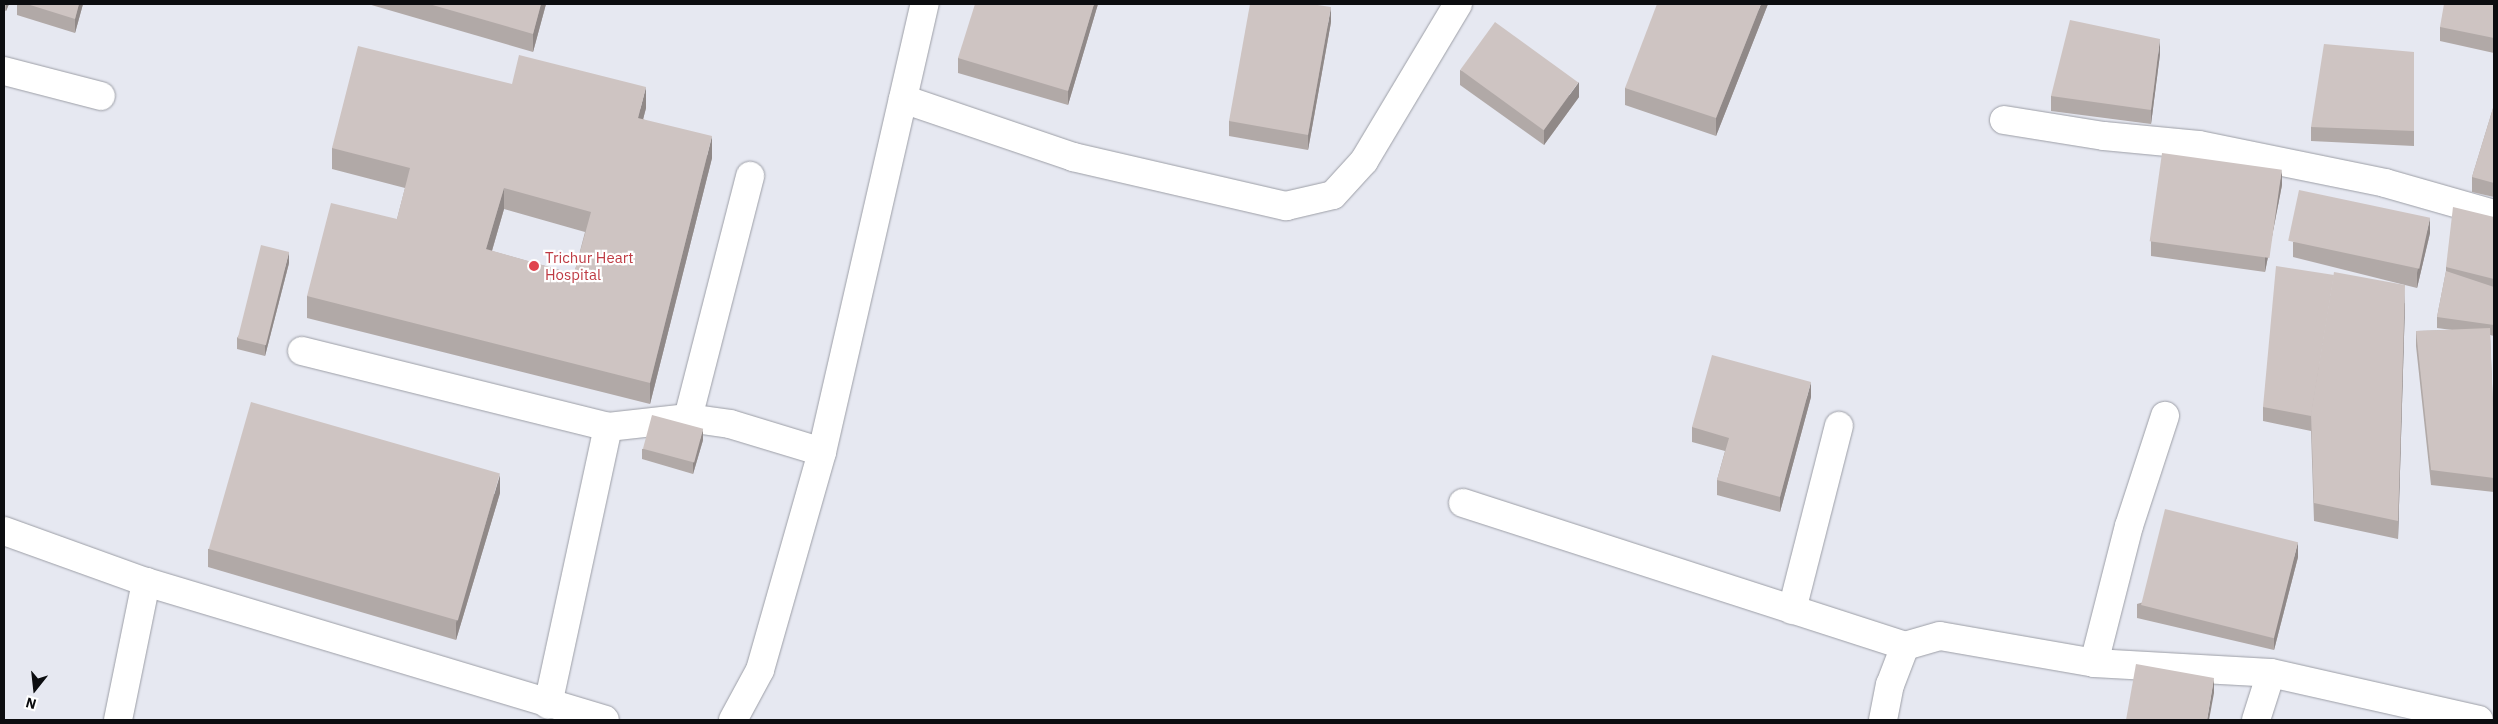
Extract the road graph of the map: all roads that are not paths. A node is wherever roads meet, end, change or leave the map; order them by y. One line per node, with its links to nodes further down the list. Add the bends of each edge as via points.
1 (1458, 4): 5 (street, via 1364,161 1333,195 1286,206 1073,157)
2 (918, 6): 5 (street)
3 (4, 71): 4 (street)
4 (101, 96)
5 (902, 99): 14 (street)
6 (2004, 120): 8 (street, via 2104,136 2199,145 2385,183)
7 (750, 176): 11 (street)
8 (2494, 214)
9 (302, 351): 13 (street)
10 (2165, 416): 20 (street, via 2129,526)
11 (688, 418): 13 (street); 14 (street, via 730,424)
12 (1839, 426): 18 (street)
13 (608, 427): 22 (street)
14 (822, 452): 25 (street, via 760,670)
15 (1463, 503): 18 (street)
16 (4, 531): 17 (street)
17 (146, 582): 22 (street); 23 (street)
18 (1792, 610): 19 (street)
19 (1904, 646): 20 (street, via 1940,636); 26 (street, via 1890,685)
20 (2094, 663): 21 (street)
21 (2271, 673): 27 (street); 28 (street)
22 (548, 705): 24 (street)
23 (118, 720)
24 (605, 720)
25 (733, 720)
26 (1883, 720)
27 (2256, 720)
28 (2479, 720)

